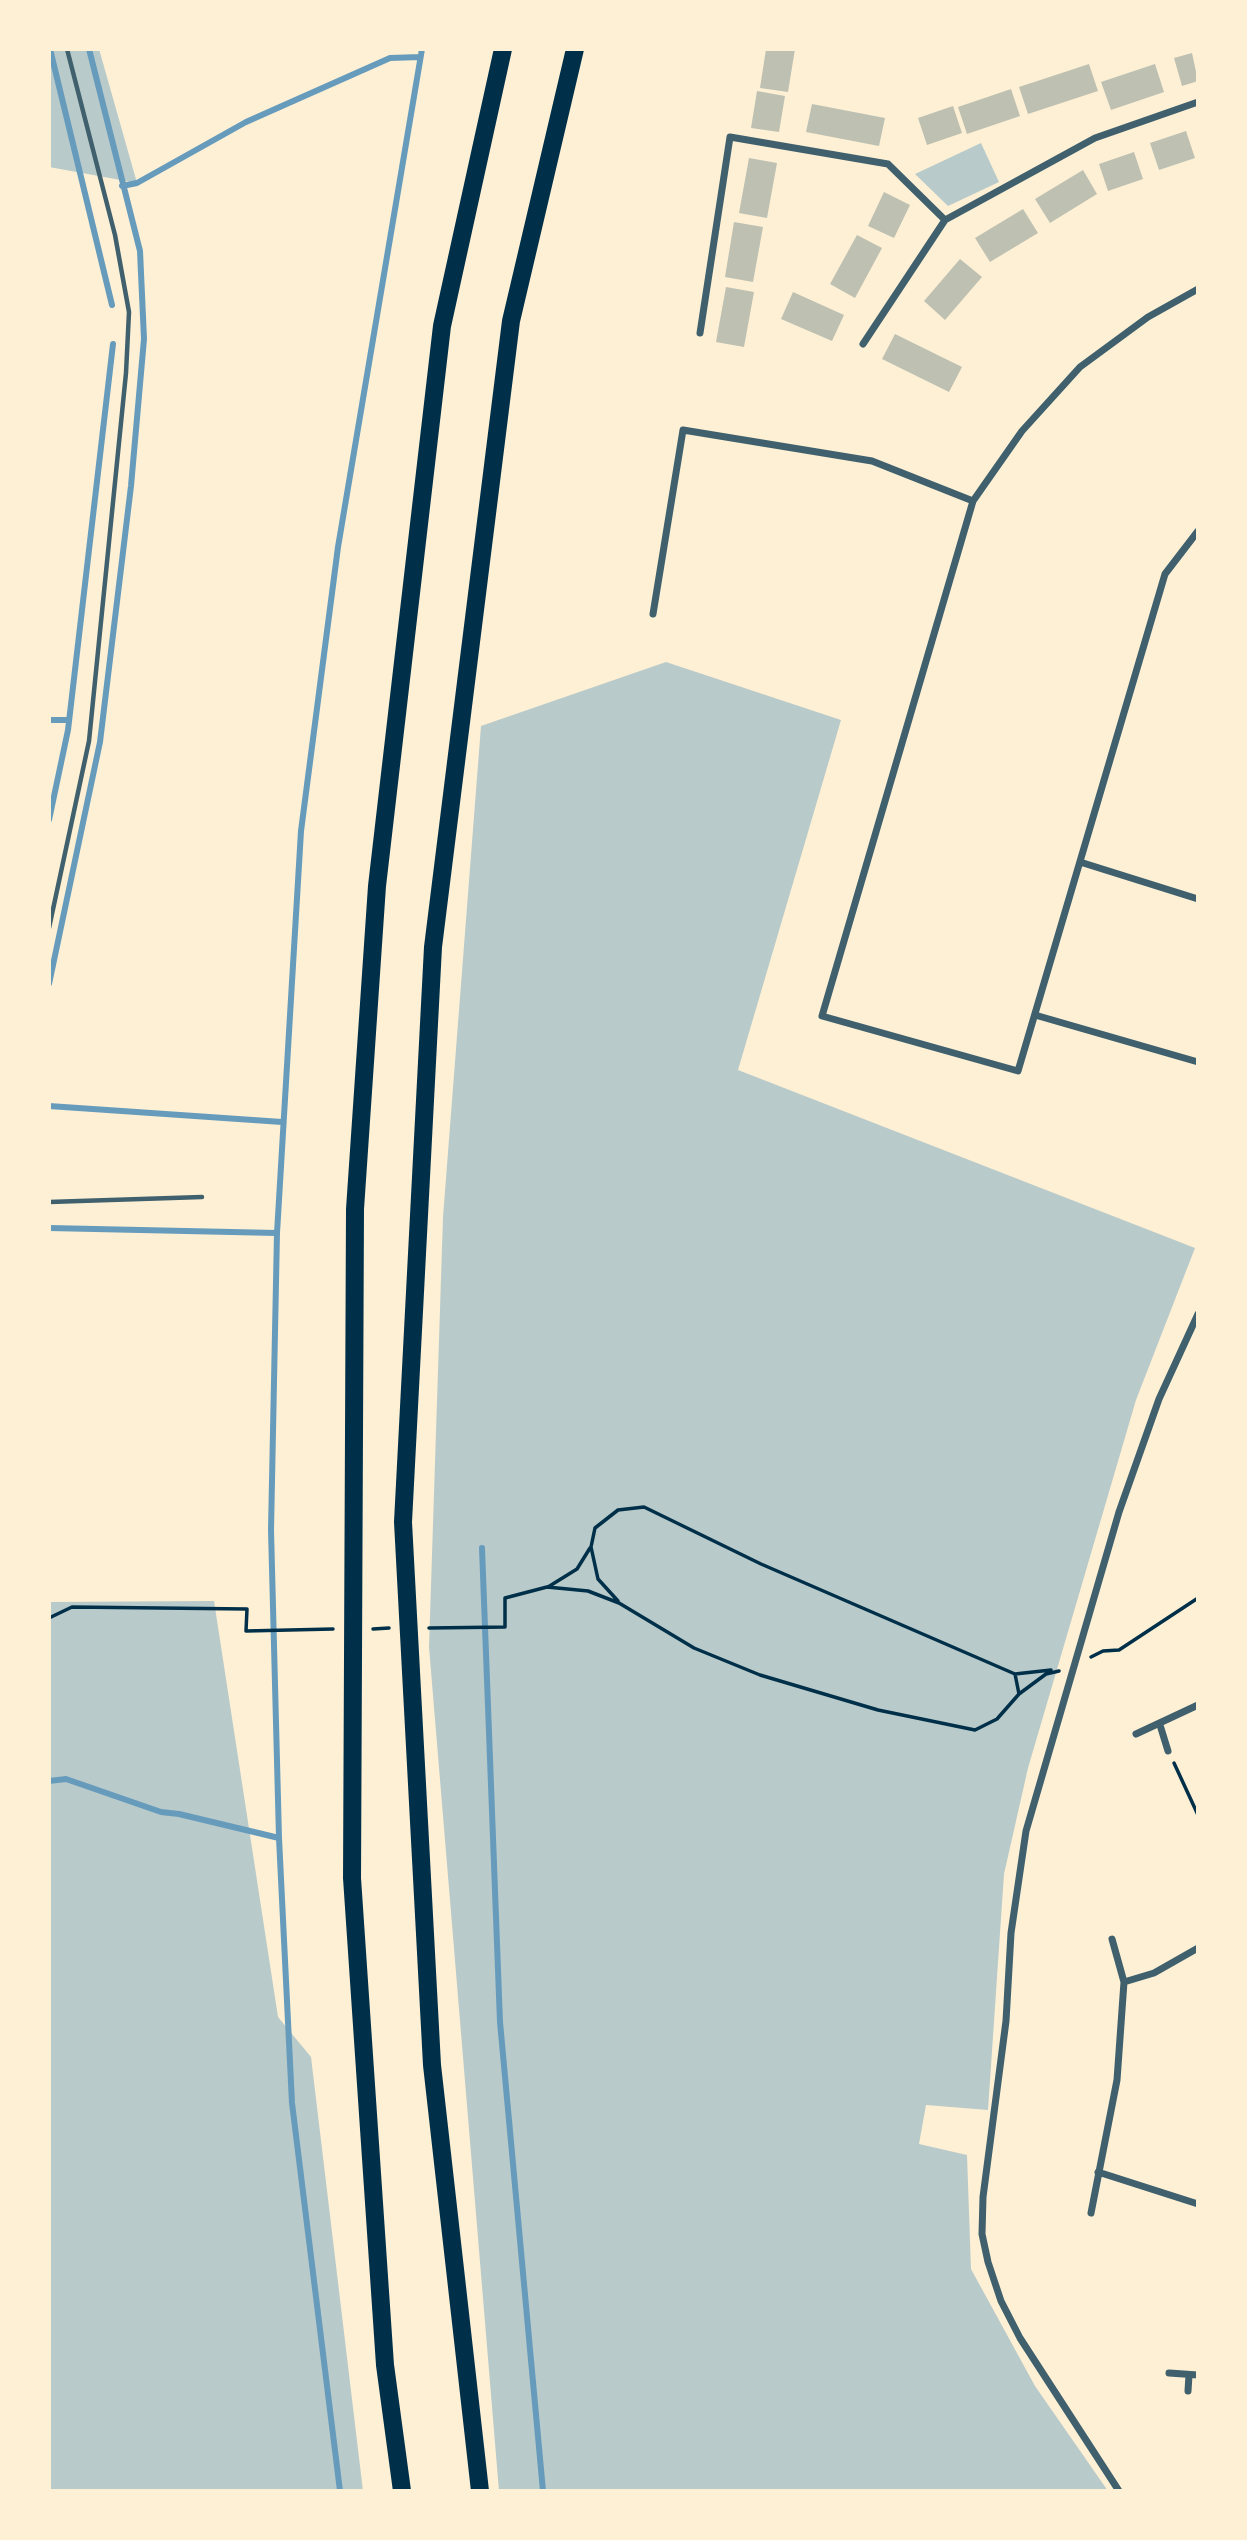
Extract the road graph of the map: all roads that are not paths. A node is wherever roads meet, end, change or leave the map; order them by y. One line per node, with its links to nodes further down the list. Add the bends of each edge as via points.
1 (67, 49): 14 (lane, via 115,235 128,321 89,741)
2 (503, 49): 34 (highway, via 442,326 377,886 355,1209 352,1878 385,2365)
3 (575, 49): 35 (highway, via 511,321 433,947 403,1522 432,2065)
4 (1198, 102): 5 (street, via 1094,138)
5 (945, 220): 7 (street, via 888,164 730,137); 8 (street)
6 (1198, 289): 9 (street, via 1148,317 1080,367 1022,431)
7 (701, 333)
8 (863, 344)
9 (973, 501): 11 (street, via 872,461 683,430); 15 (street, via 822,1016 1018,1071)
10 (1198, 531): 12 (street, via 1165,574)
11 (653, 614)
12 (1080, 862): 13 (street); 15 (street)
13 (1198, 899)
14 (49, 928)
15 (1035, 1015): 16 (street)
16 (1198, 1062)
17 (202, 1197): 18 (lane)
18 (49, 1202)
19 (1198, 1314): 36 (street, via 1159,1399 1119,1512 1026,1832 987,2151 982,2234 1001,2301)
20 (1198, 1705): 21 (street)
21 (1160, 1725): 22 (street); 23 (street)
22 (1136, 1734)
23 (1168, 1751)
24 (1112, 1939): 26 (street)
25 (1198, 1948): 26 (street, via 1154,1973)
26 (1124, 1982): 27 (street, via 1117,2080)
27 (1098, 2172): 28 (street); 29 (street)
28 (1198, 2204)
29 (1091, 2213)
30 (1169, 2372): 31 (street)
31 (1189, 2375): 32 (street); 33 (street)
32 (1198, 2375)
33 (1188, 2391)
34 (402, 2491)
35 (480, 2491)
36 (1119, 2491)

